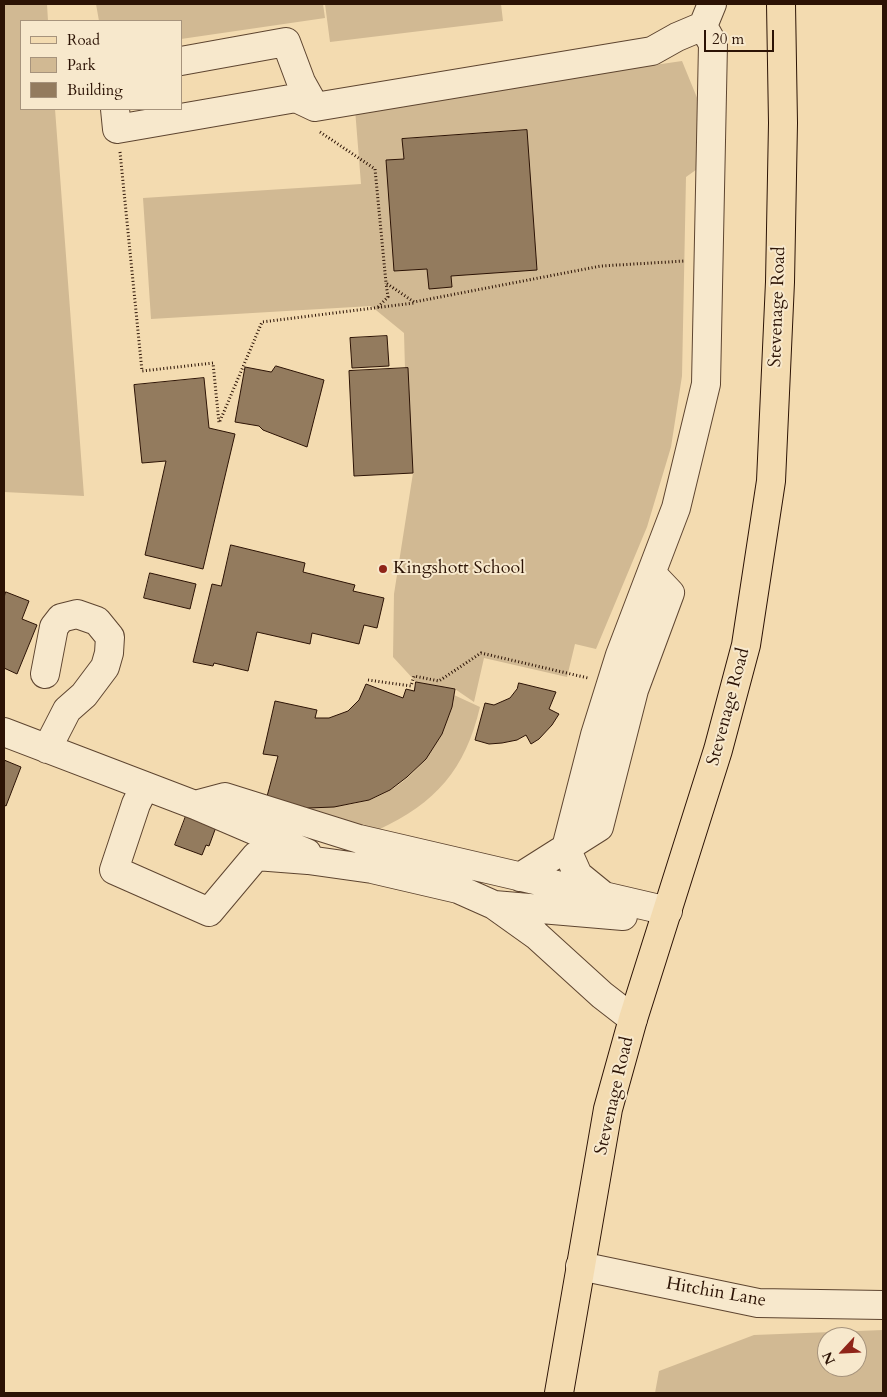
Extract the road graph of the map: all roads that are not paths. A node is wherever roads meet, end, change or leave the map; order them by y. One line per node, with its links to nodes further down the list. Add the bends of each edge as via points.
1 (781, 4): 16 (main road, Stevenage Road, via 780,282 771,481 746,645 718,750)
2 (708, 15): 4 (street, via 652,51); 11 (street, via 712,44 706,384 676,508 620,655 622,686 598,827)
3 (182, 61): 4 (street, via 286,42 301,82)
4 (315, 107): 5 (street, via 296,98)
5 (116, 119)
6 (45, 674): 8 (street, via 54,627 60,618 77,614 97,621 110,637 105,667 84,695 67,710)
7 (4, 732): 8 (street)
8 (47, 749): 9 (street)
9 (145, 786): 10 (street); 12 (street, via 114,870 209,912 256,856)
10 (195, 805): 12 (street); 13 (street, via 225,797 359,838)
11 (566, 848): 13 (street); 14 (street, via 578,875)
12 (331, 863): 15 (street, via 458,889)
13 (520, 877): 14 (street)
14 (605, 897): 16 (street)
15 (494, 905): 16 (street); 17 (street, via 536,935)
16 (666, 919): 17 (main road, Stevenage Road)
17 (633, 1019): 18 (main road, Stevenage Road, via 608,1109)
18 (580, 1266): 19 (street, Hitchin Lane, via 758,1303); 20 (main road, Stevenage Road)
19 (883, 1305)
20 (559, 1393)

